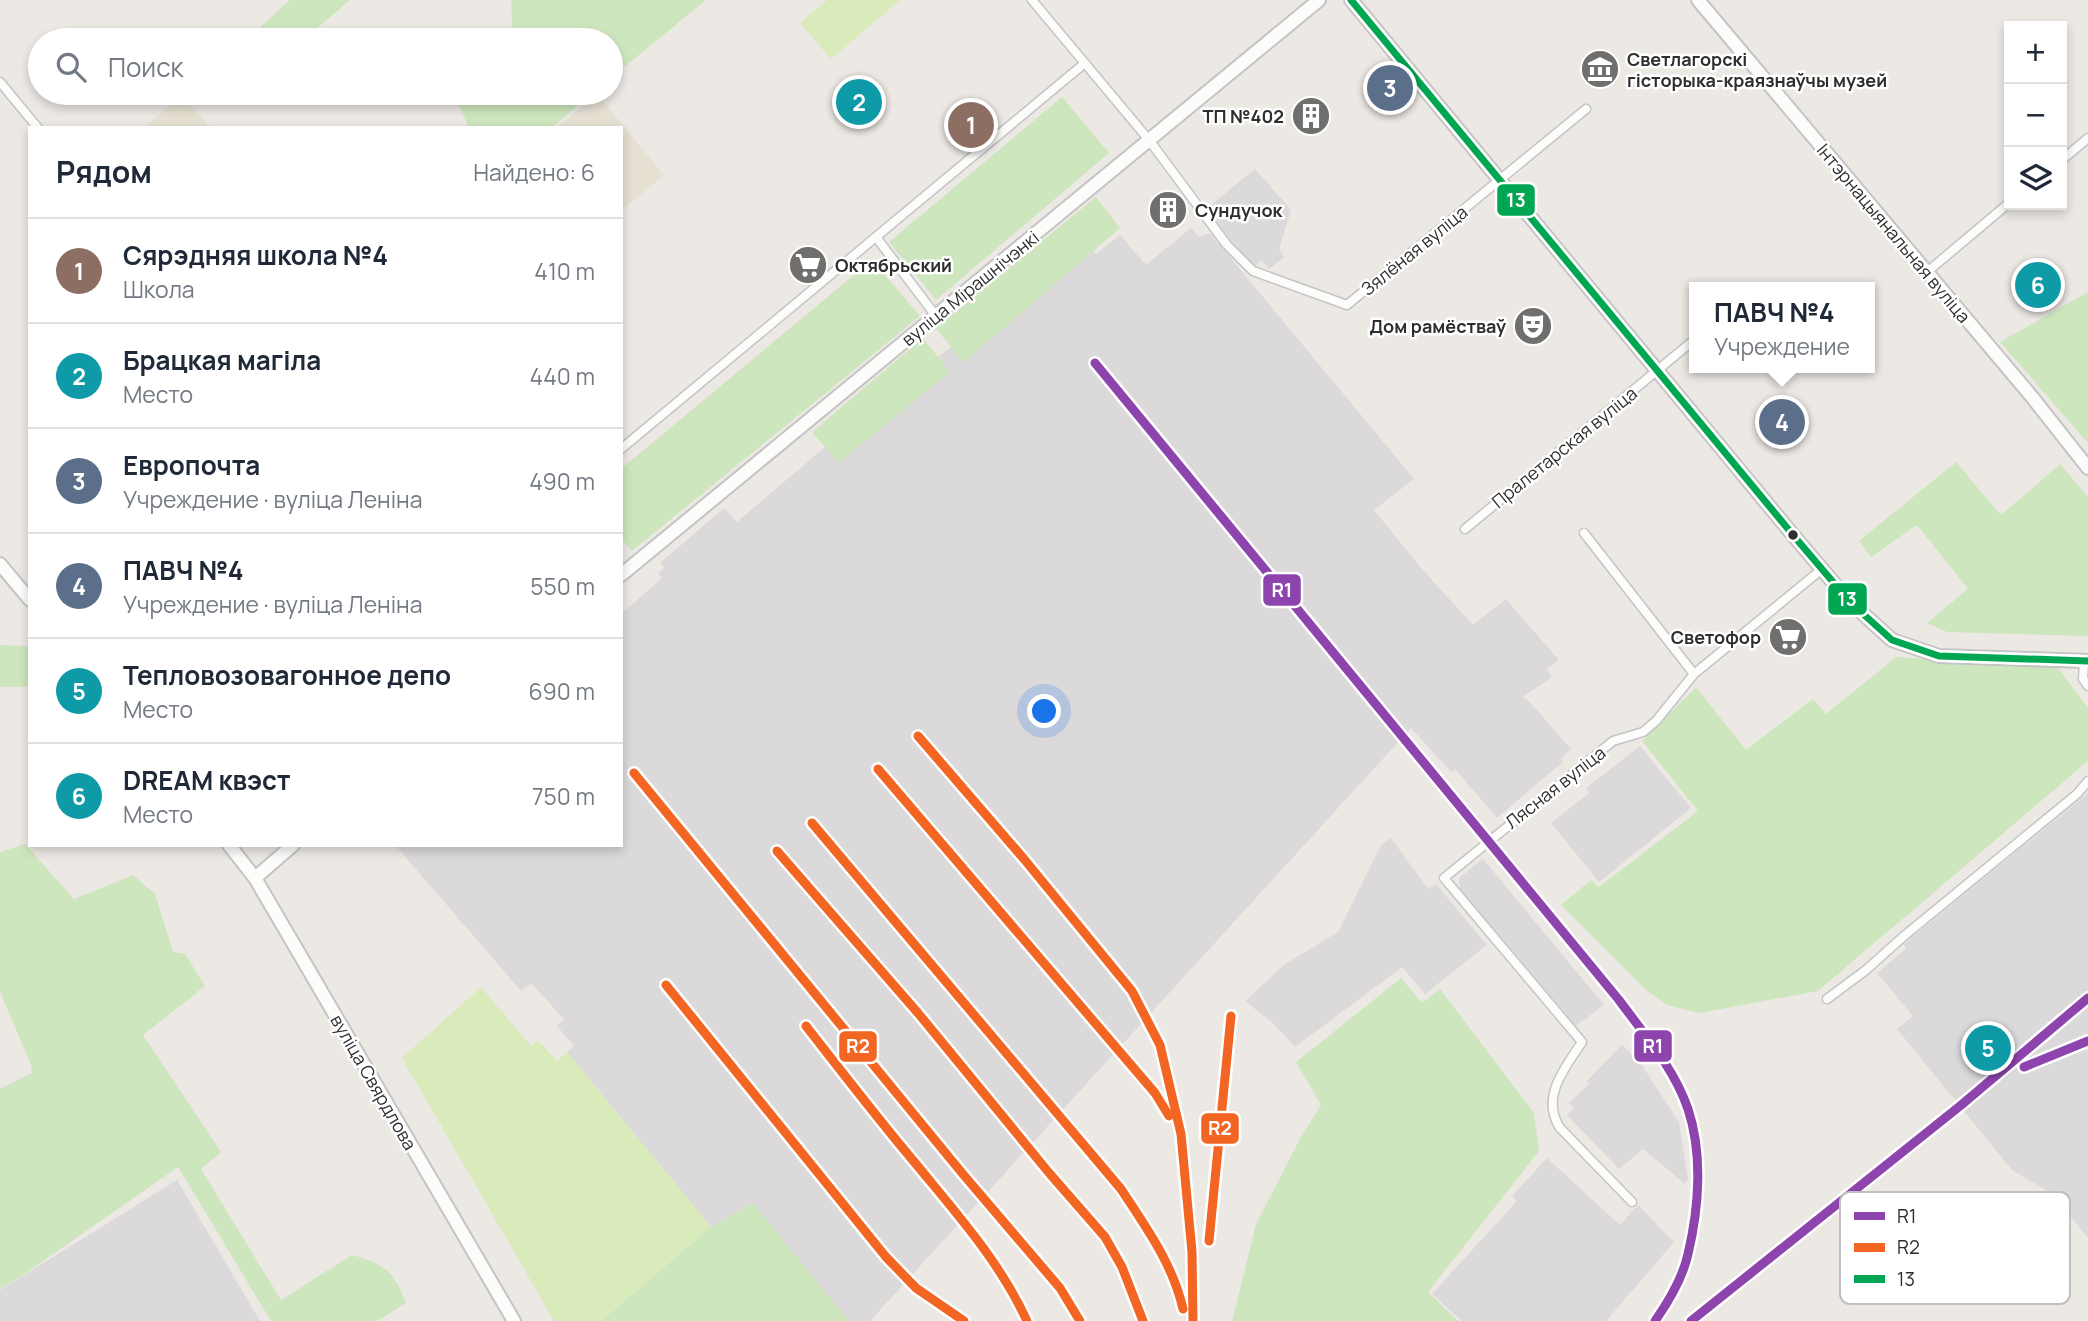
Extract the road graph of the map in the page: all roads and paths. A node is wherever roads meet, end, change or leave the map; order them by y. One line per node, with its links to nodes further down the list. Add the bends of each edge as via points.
1 (1032, 0): 5 (street)
2 (1319, 0): 10 (street, вуліца Мірашнічэнкі)
3 (1351, 0): 12 (street)
4 (1698, 0): 15 (street, Інтэрнацыянальная вуліца)
5 (1085, 63): 10 (street); 14 (street)
6 (0, 82): 8 (street)
7 (1586, 108): 12 (street, Зялёная вуліца)
8 (36, 126)
9 (2088, 138): 11 (street)
10 (1149, 140): 12 (street, Зялёная вуліца, via 1227,245 1252,271 1347,305); 16 (street, вуліца Мірашнічэнкі)
11 (2067, 156)
12 (1500, 180): 18 (street)
13 (2004, 207): 15 (street)
14 (876, 237): 16 (street); 19 (street)
15 (1927, 272): 20 (street, Інтэрнацыянальная вуліца)
16 (936, 316): 24 (street, вуліца Мірашнічэнкі)
17 (1689, 345): 18 (street, Пралетарская вуліца)
18 (1657, 370): 21 (street, Пралетарская вуліца); 25 (street)
19 (623, 447)
20 (2088, 468)
21 (1465, 528)
22 (1584, 533): 28 (street)
23 (0, 564): 26 (street)
24 (624, 568)
25 (1822, 569): 27 (street, via 1892,640 1939,656); 28 (street, Лясная вуліца)
26 (28, 598)
27 (2086, 661): 29 (street, via 2083,679)
28 (1694, 674): 35 (street, Лясная вуліца, via 1643,732 1613,741 1444,878 1582,1042 1551,1098 1554,1118)
29 (2088, 686)
30 (2088, 781): 34 (street)
31 (231, 847): 33 (street, вуліца Свярдлова)
32 (291, 847): 33 (street)
33 (255, 878): 36 (street, вуліца Свярдлова)
34 (1827, 999)
35 (1632, 1202)
36 (514, 1321)

